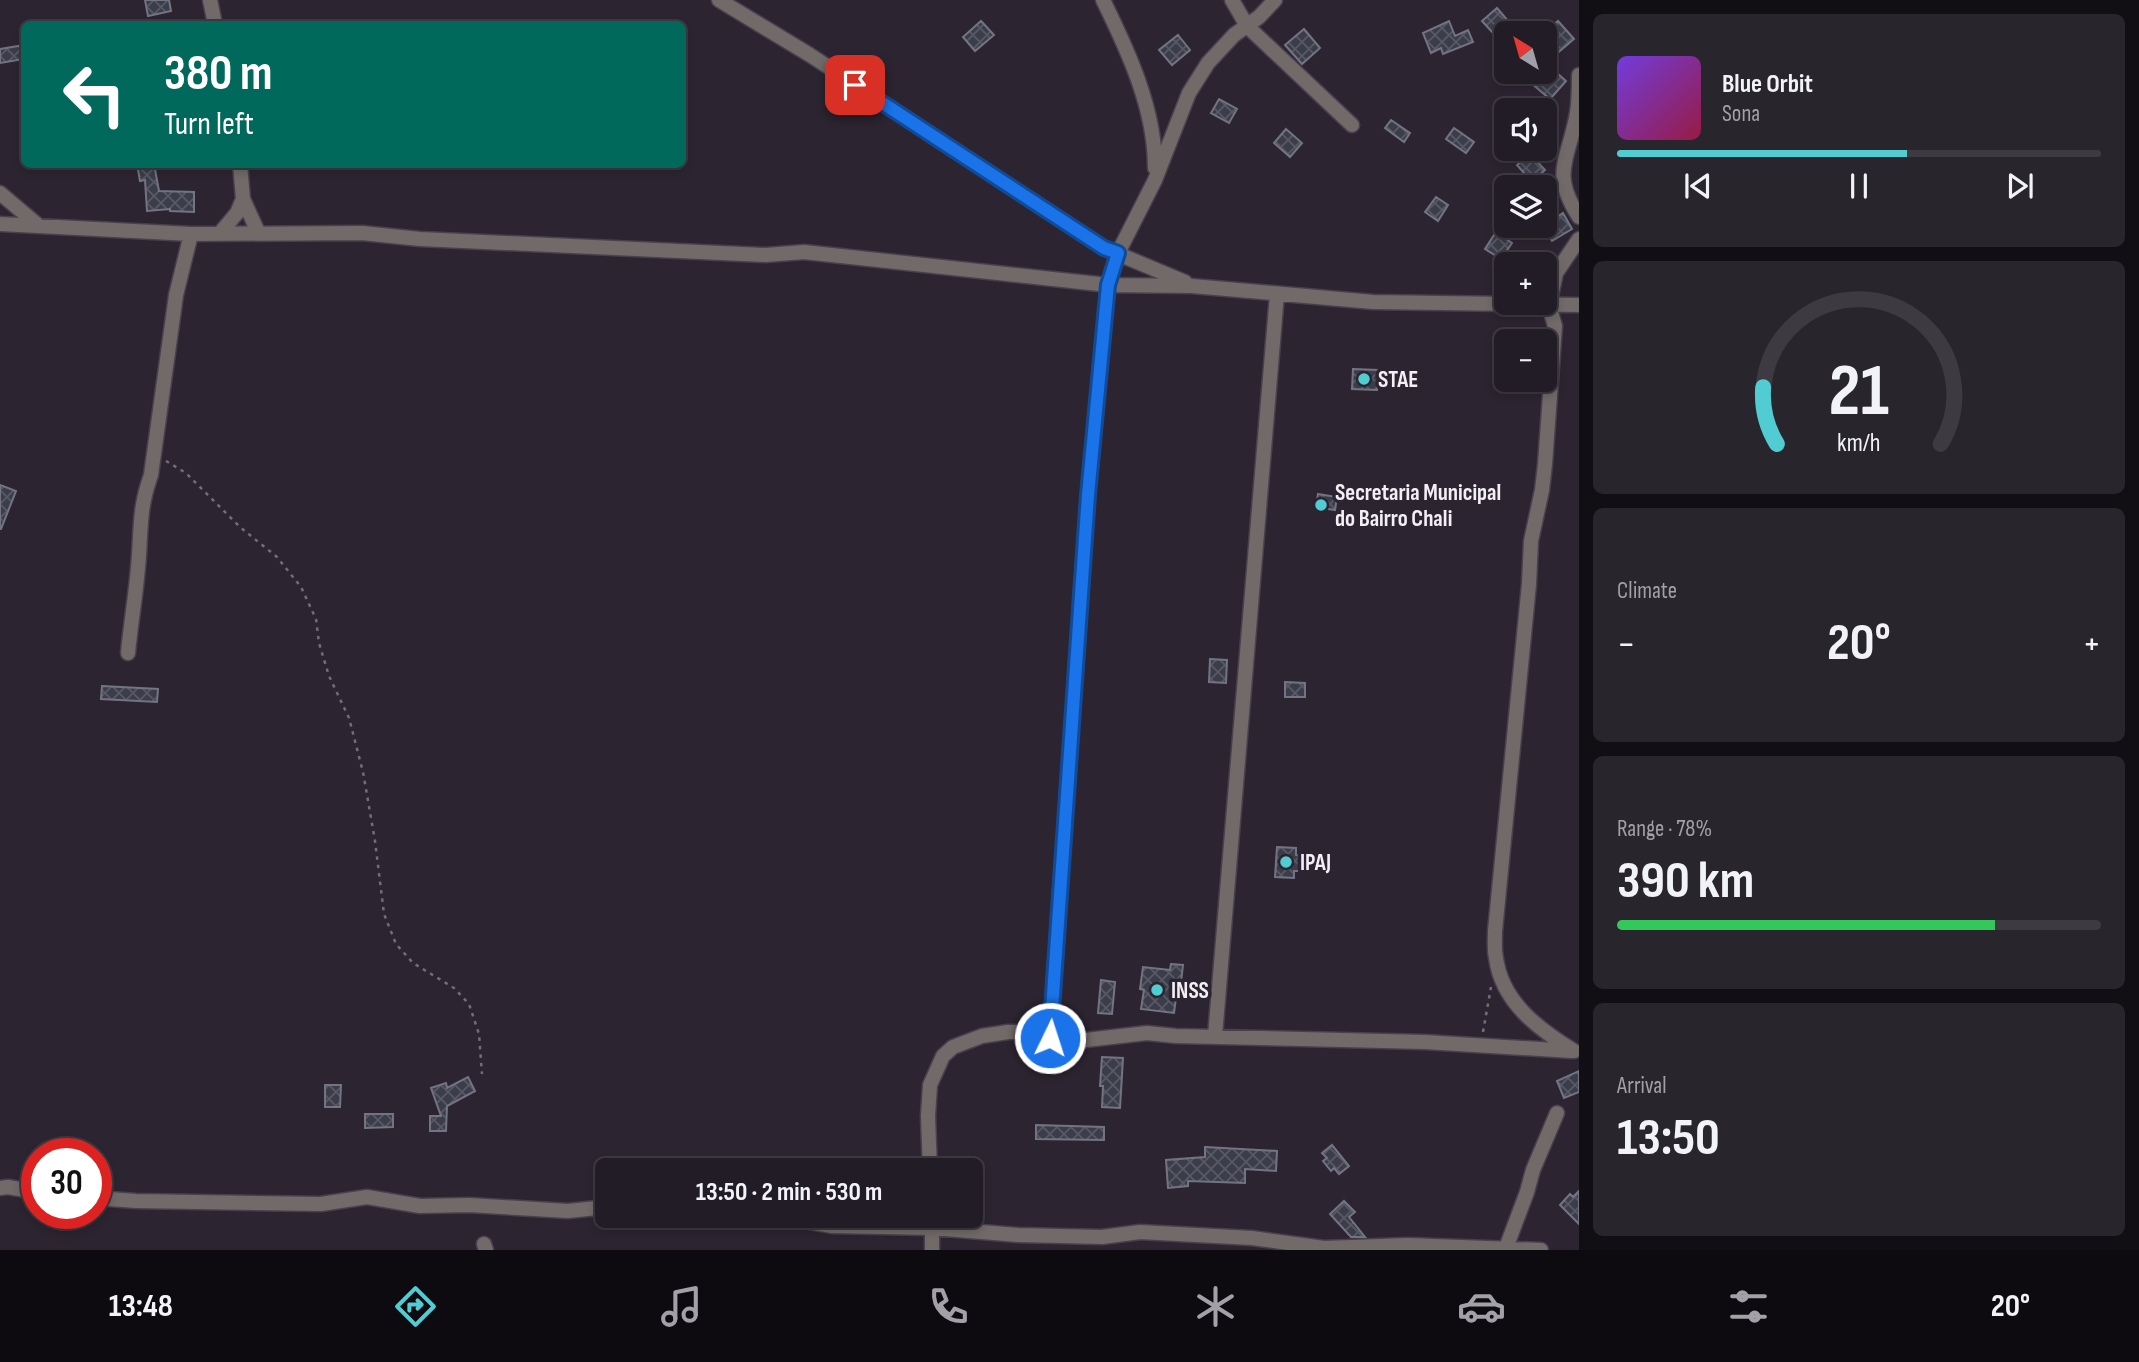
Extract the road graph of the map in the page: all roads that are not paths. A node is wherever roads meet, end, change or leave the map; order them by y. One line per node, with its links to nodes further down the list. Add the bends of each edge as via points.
1 (211, 0): 6 (street)
2 (719, 0): 21 (street)
3 (1103, 0): 11 (street, via 1148,107)
4 (1232, 0): 7 (street)
5 (1275, 0): 7 (street)
6 (214, 21)
7 (1247, 26): 9 (street); 11 (street, via 1208,63 1189,93)
8 (1579, 75): 14 (street, via 1577,112 1563,177 1565,193)
9 (1352, 125)
10 (240, 168): 13 (street)
11 (1156, 180): 21 (street)
12 (0, 193): 16 (street)
13 (243, 199): 17 (street); 18 (street)
14 (1579, 217)
15 (0, 224): 16 (street)
16 (38, 226): 19 (street)
17 (221, 232): 18 (street); 19 (street)
18 (258, 232): 23 (street, via 362,233 766,256 804,252)
19 (191, 233): 30 (street, via 176,295 151,475 142,499)
20 (1579, 239): 22 (street)
21 (1118, 253): 23 (street); 24 (street)
22 (1557, 272)
23 (1108, 285): 24 (street); 32 (street, via 1088,495)
24 (1192, 286): 25 (street)
25 (1276, 294): 26 (street); 31 (street)
26 (1494, 305)
27 (1579, 305): 28 (street)
28 (1557, 306)
29 (1552, 315): 33 (street, via 1555,326 1545,464 1531,541 1495,931 1496,960 1504,983 1541,1031)
30 (128, 653)
31 (1215, 1036): 32 (street, via 1147,1033 1086,1040); 33 (street)
32 (1050, 1038): 35 (street, via 1029,1032 982,1036 966,1040 943,1056 930,1085)
33 (1577, 1052)
34 (1557, 1113): 42 (street)
35 (930, 1158)
36 (0, 1188): 37 (street)
37 (21, 1189)
38 (112, 1199): 39 (street, via 321,1203 367,1198 421,1206)
39 (595, 1208)
40 (932, 1228): 43 (street)
41 (972, 1228): 42 (street, via 1018,1235 1102,1237 1140,1232 1252,1238 1324,1248)
42 (1506, 1248): 44 (street)
43 (932, 1250)
44 (1541, 1250)

